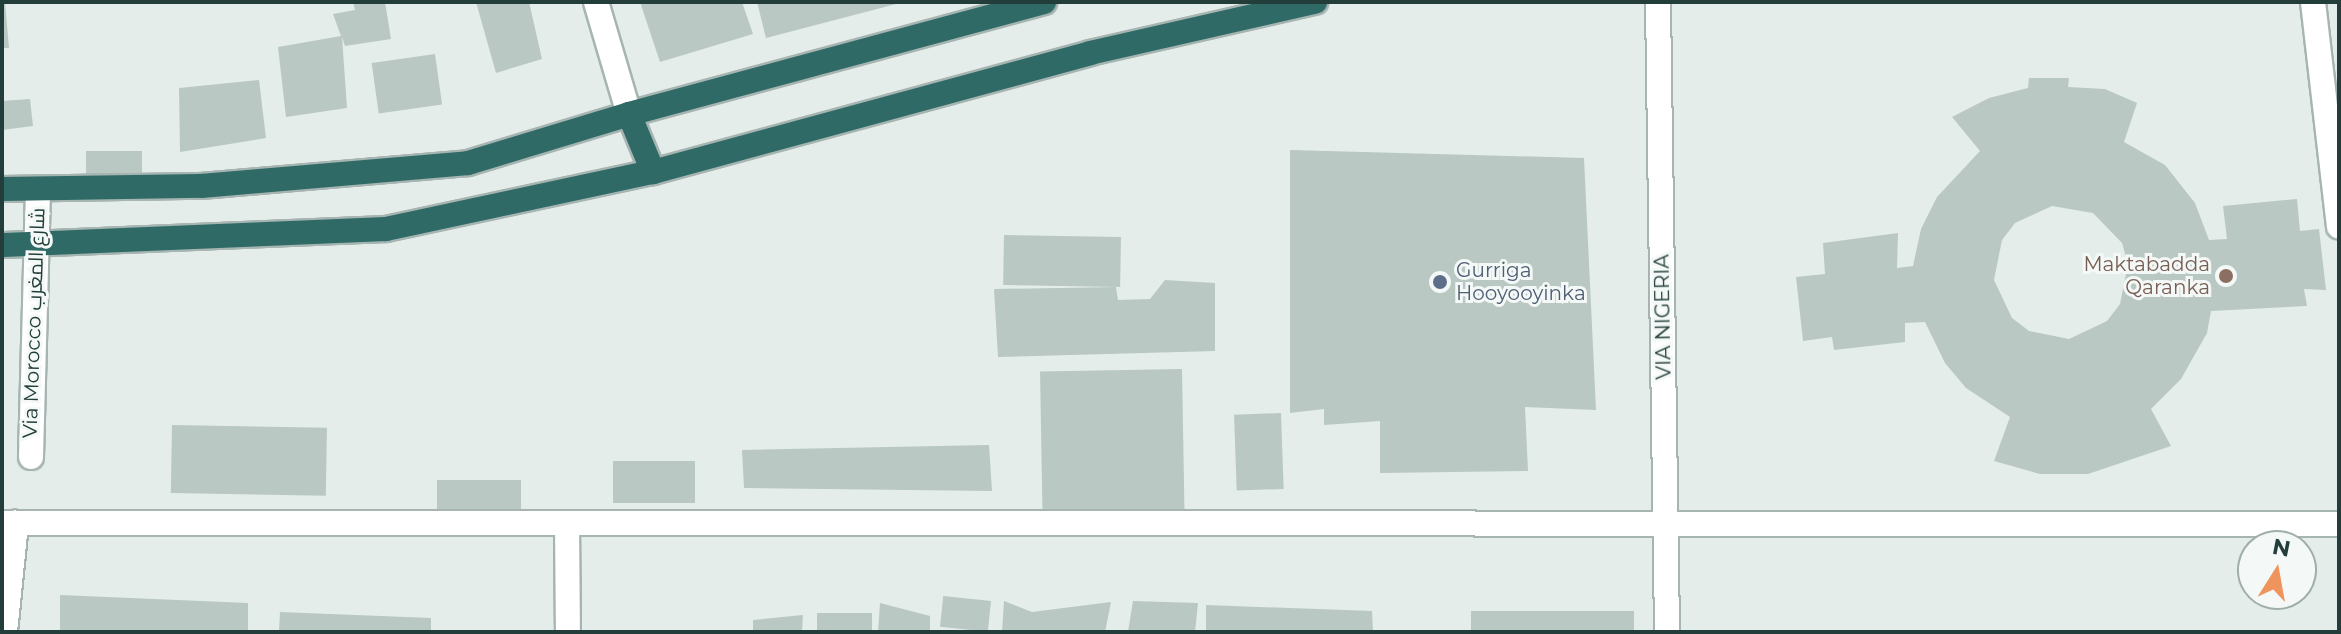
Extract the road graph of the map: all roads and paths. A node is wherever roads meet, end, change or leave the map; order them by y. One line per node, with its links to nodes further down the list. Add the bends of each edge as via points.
1 (596, 2): 6 (street)
2 (1044, 2): 6 (highway)
3 (1315, 2): 7 (highway, via 1074,57)
4 (1658, 2): 16 (street, VIA NIGERIA)
5 (2313, 2): 10 (street)
6 (629, 114): 7 (highway); 9 (highway, via 441,167 201,186)
7 (653, 172): 12 (highway, via 386,229)
8 (2, 189): 9 (highway)
9 (38, 190): 12 (street, Via Morocco شارع المغرب)
10 (2339, 226)
11 (2, 245): 12 (highway)
12 (37, 247): 13 (street, Via Morocco شارع المغرب)
13 (31, 457)
14 (9, 523): 15 (street); 18 (street)
15 (567, 524): 16 (street); 19 (street)
16 (1666, 524): 17 (street); 20 (street, VIA NIGERIA)
17 (2339, 524)
18 (5, 632)
19 (568, 632)
20 (1667, 632)

